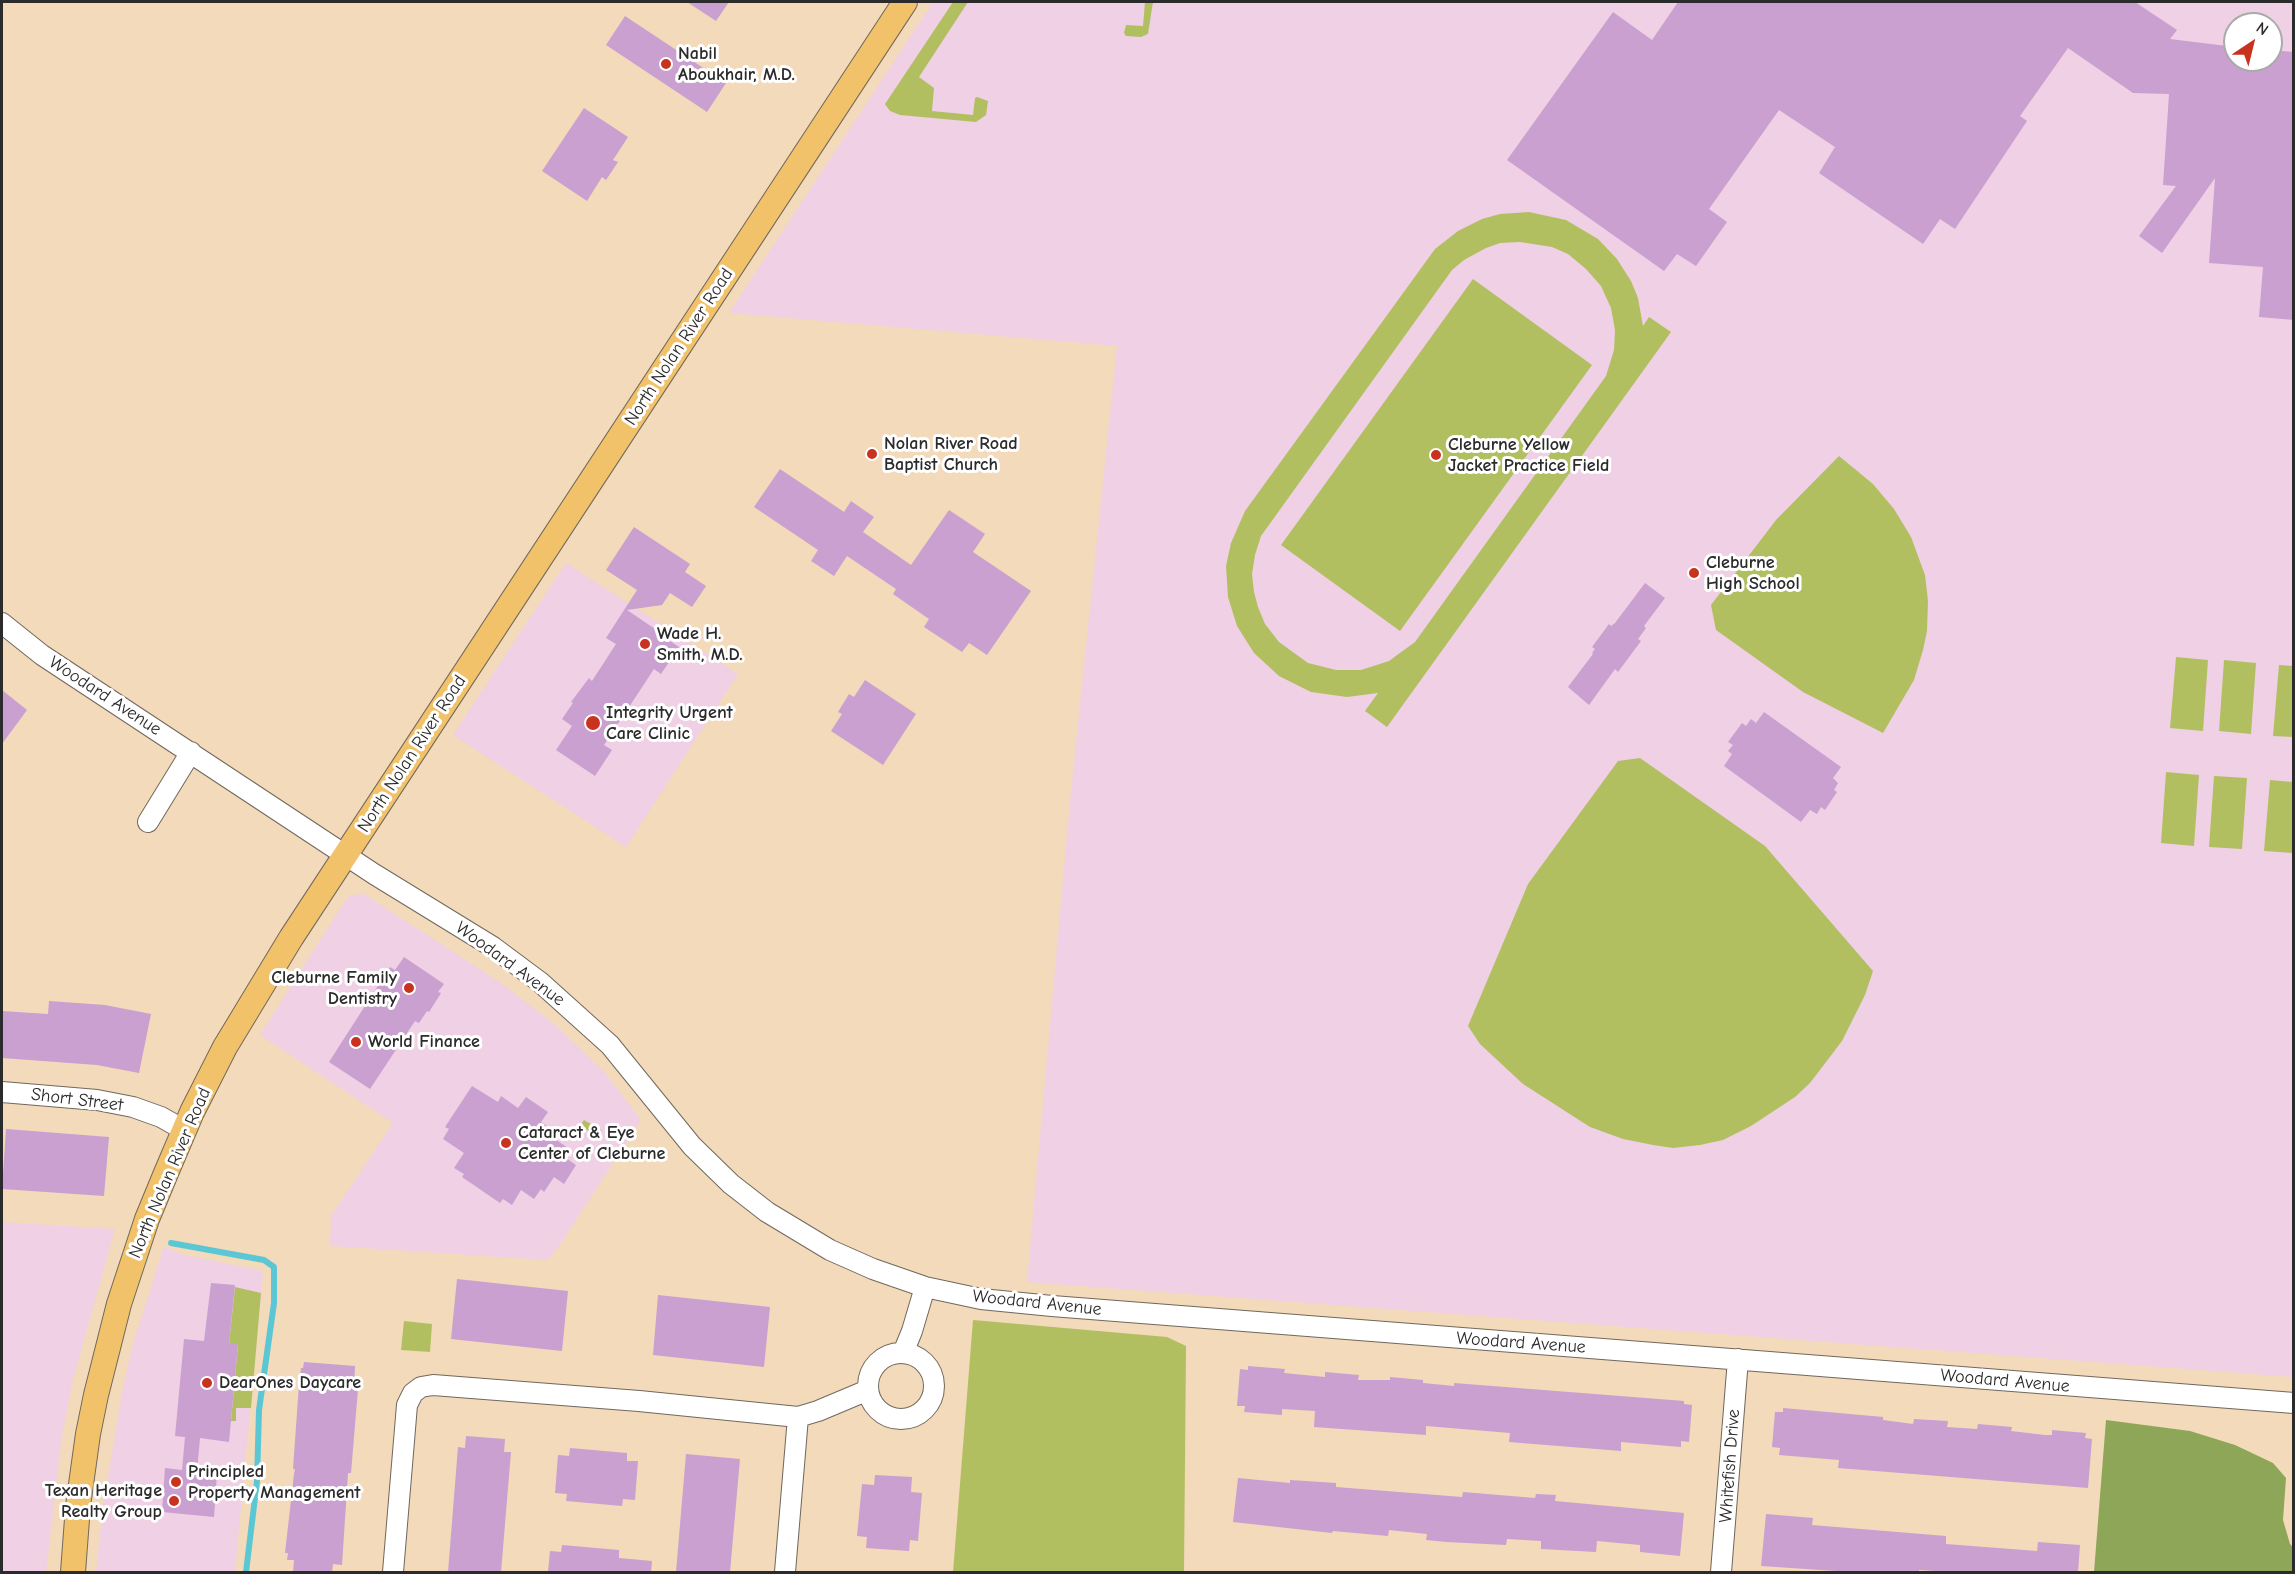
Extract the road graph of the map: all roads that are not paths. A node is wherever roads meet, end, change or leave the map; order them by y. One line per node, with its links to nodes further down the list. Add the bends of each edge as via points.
1 (905, 2): 5 (main road, North Nolan River Road)
2 (2, 623): 3 (street, Woodard Avenue, via 42,655)
3 (191, 753): 4 (street); 5 (street, Woodard Avenue)
4 (148, 822)
5 (346, 855): 7 (main road, North Nolan River Road, via 232,1033); 8 (street, Woodard Avenue, via 493,947 540,982 609,1045 692,1146 747,1198 830,1250)
6 (2, 1092): 7 (street, Short Street, via 132,1107)
7 (184, 1130): 14 (main road, North Nolan River Road, via 133,1260 96,1395 78,1506)
8 (925, 1287): 9 (street); 10 (street, Woodard Avenue, via 981,1299 1052,1306)
9 (903, 1353): 11 (street, via 893,1353 877,1363 871,1371); 11 (street, via 920,1359 932,1374 932,1398 925,1409 915,1416 890,1418 871,1401)
10 (1738, 1359): 12 (street, Woodard Avenue); 17 (street, Whitefish Drive)
11 (868, 1389): 13 (street)
12 (2294, 1403)
13 (798, 1417): 15 (street, via 421,1386 407,1404); 16 (street)
14 (73, 1572)
15 (393, 1572)
16 (785, 1572)
17 (1721, 1572)

